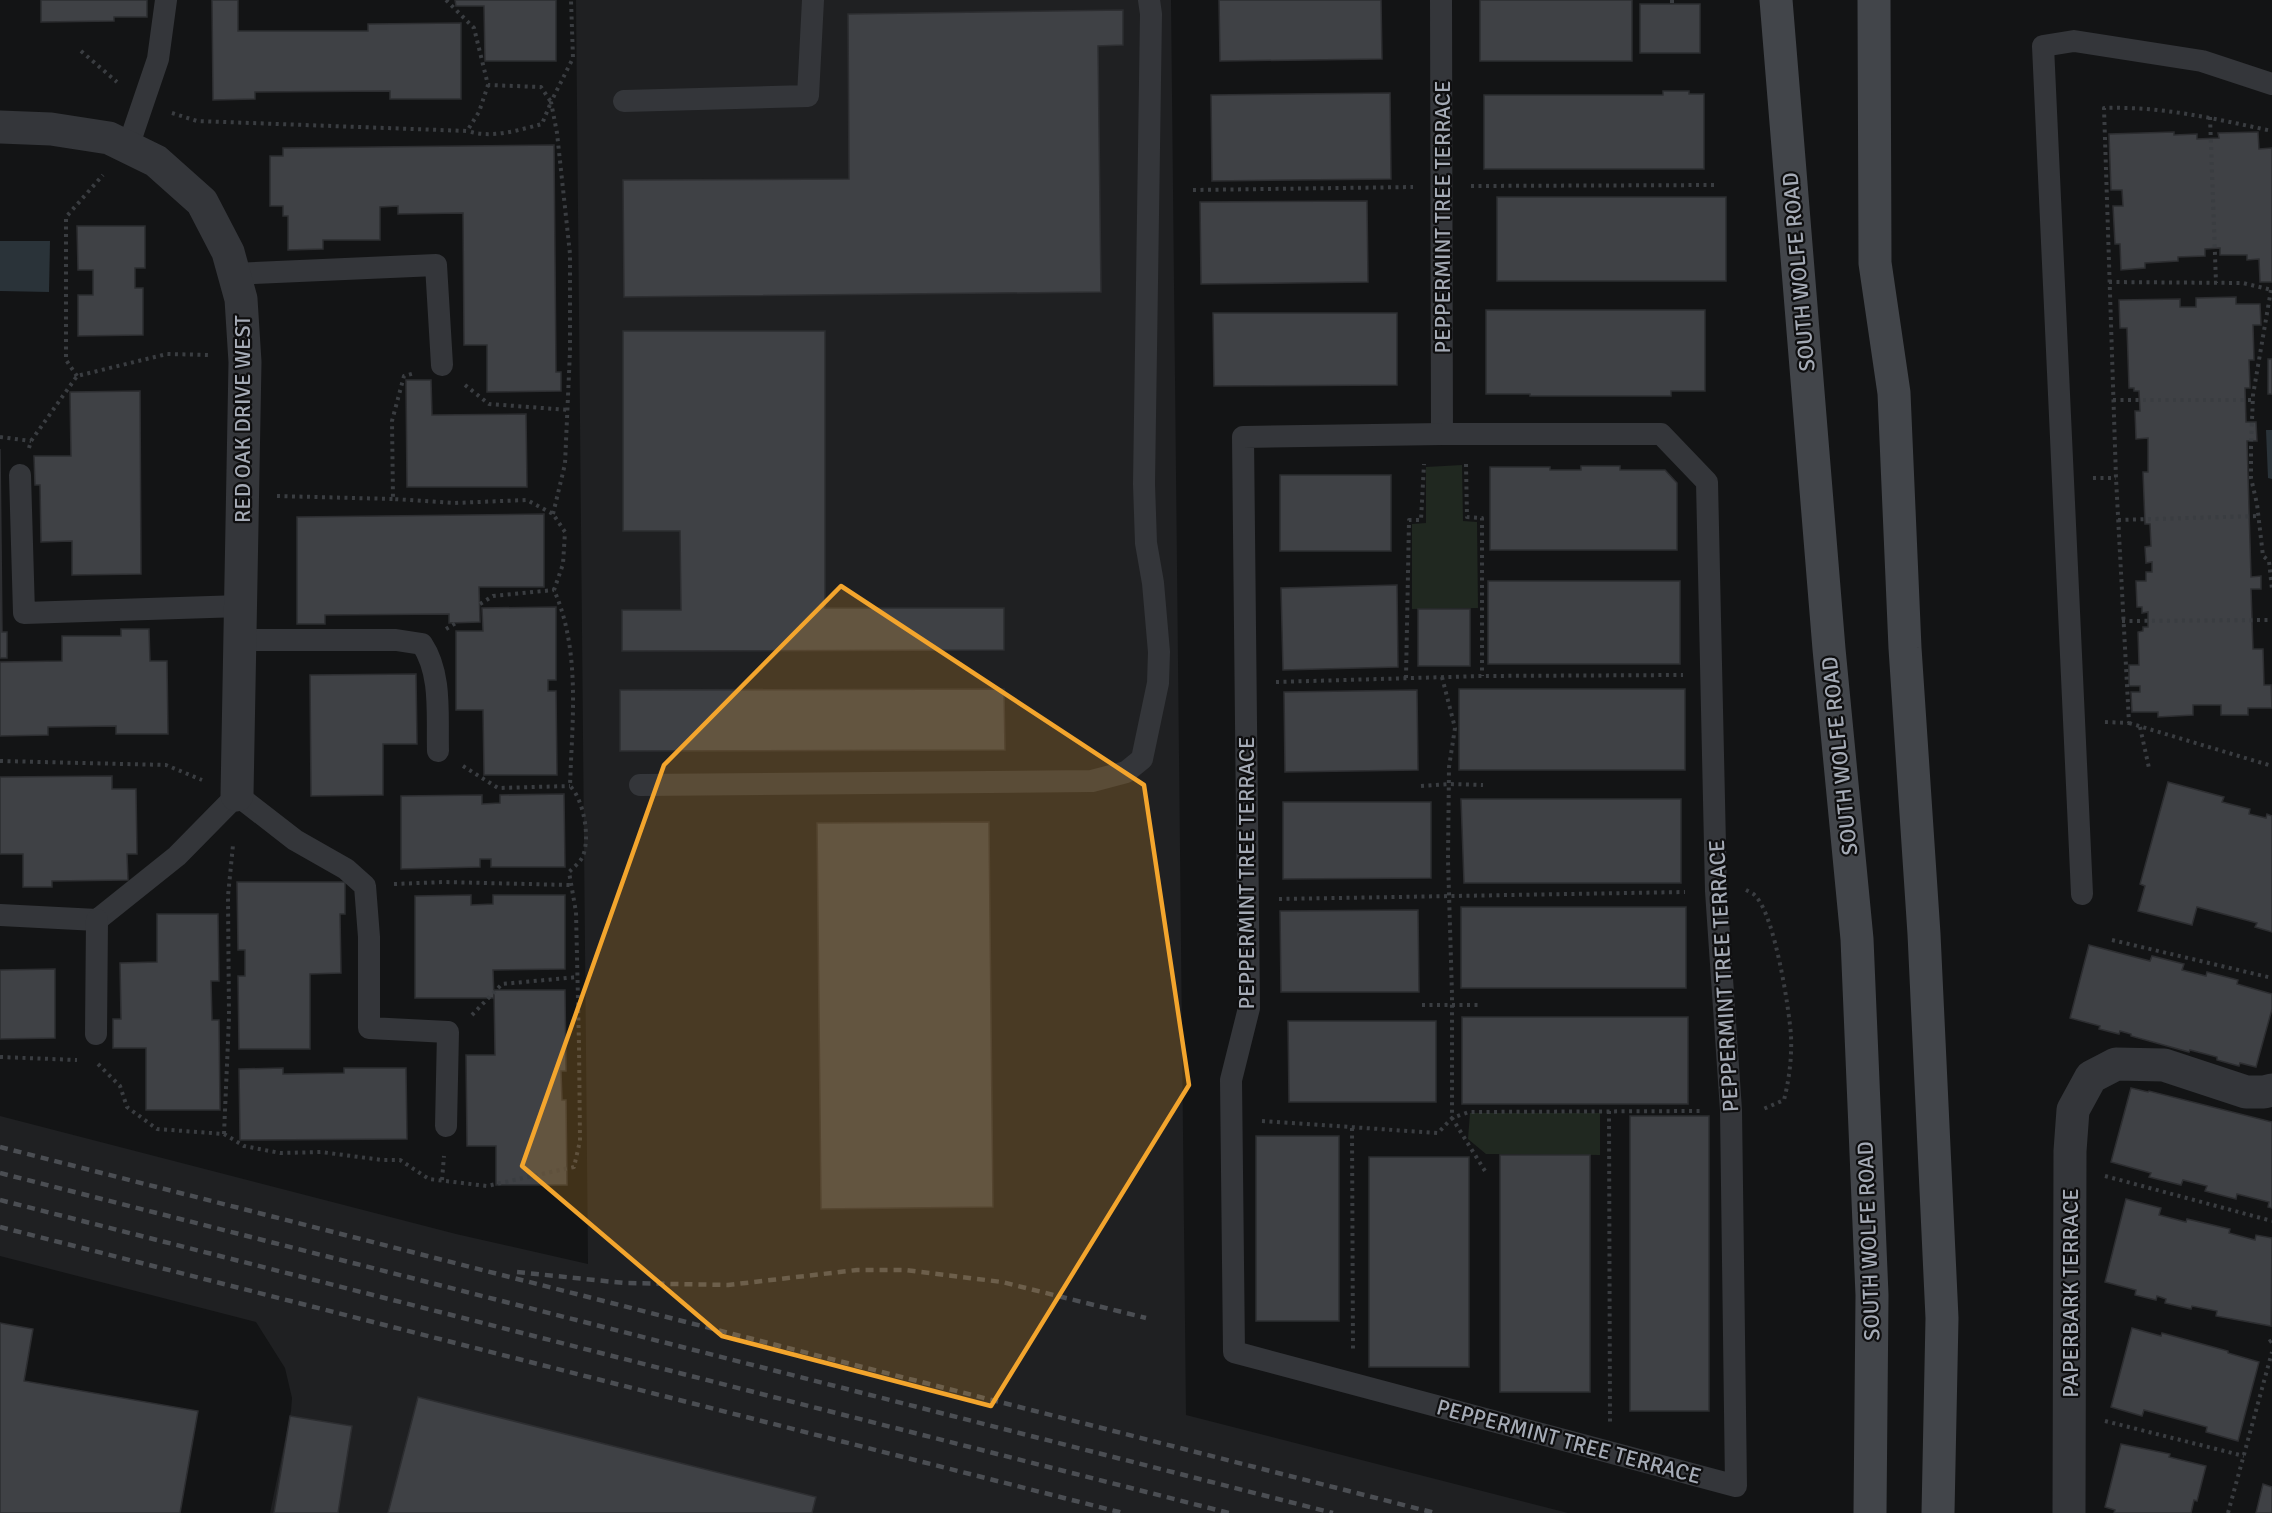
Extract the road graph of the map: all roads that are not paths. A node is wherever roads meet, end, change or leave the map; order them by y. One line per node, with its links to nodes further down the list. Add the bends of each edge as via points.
1 (166, 0): 10 (lane, via 158,59)
2 (813, 0): 8 (lane, via 808,96)
3 (1149, 0): 18 (lane, via 1144,484 1146,543 1159,652 1158,683 1142,759 1126,772 1092,781)
4 (1441, 0): 13 (lane, PEPPERMINT TREE TERRACE)
5 (1776, 0): 26 (main road, SOUTH WOLFE ROAD, via 1857,951 1872,1295)
6 (1874, 0): 27 (main road, via 1875,263 1894,393 1942,1318)
7 (2272, 84): 20 (lane, via 2202,61 2074,41 2043,46)
8 (624, 101)
9 (0, 127): 10 (street, RED OAK DRIVE WEST, via 63,130 109,138)
10 (128, 147): 11 (street, RED OAK DRIVE WEST, via 156,161 202,202 228,252)
11 (234, 274): 12 (lane, via 436,265); 15 (street, RED OAK DRIVE WEST, via 241,298 245,355)
12 (442, 365)
13 (1442, 434): 13 (lane, PEPPERMINT TREE TERRACE, via 1243,437 1250,1008 1231,1080 1234,1352 1737,1486 1731,1110 1716,891 1707,482 1661,434)
14 (20, 475): 15 (lane, via 24,613)
15 (241, 606): 16 (street, RED OAK DRIVE WEST)
16 (240, 640): 17 (lane, via 396,640 422,644 435,672); 19 (street, RED OAK DRIVE WEST)
17 (438, 751)
18 (640, 784)
19 (237, 795): 22 (lane, via 177,856); 25 (lane, via 295,840 346,869 365,886 369,1028 448,1032)
20 (2082, 894)
21 (0, 915): 22 (lane)
22 (97, 920): 23 (lane)
23 (96, 1034)
24 (2272, 1090): 28 (street, PAPERBARK TERRACE, via 2246,1092 2164,1065 2116,1064 2091,1077 2073,1110)
25 (446, 1126)
26 (1870, 1513)
27 (1938, 1513)
28 (2069, 1513)

